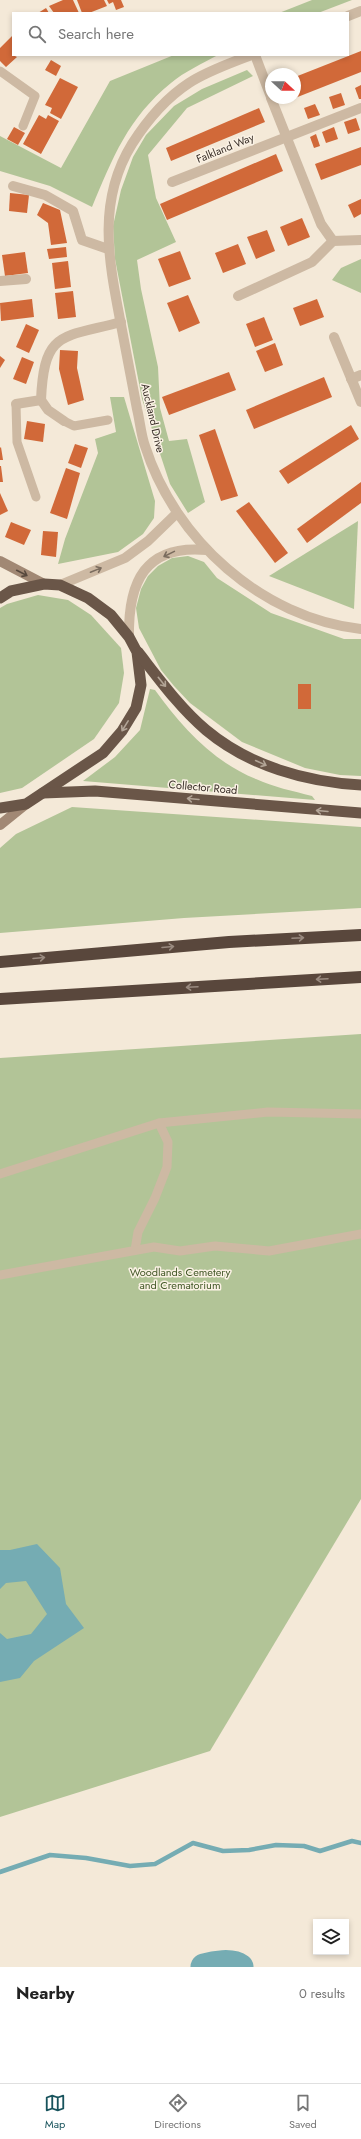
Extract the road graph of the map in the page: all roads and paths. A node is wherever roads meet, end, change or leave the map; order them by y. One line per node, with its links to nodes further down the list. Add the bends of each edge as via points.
1 (361, 11): 2 (street)
2 (349, 16)
3 (250, 56): 15 (street, Auckland Drive, via 188,83 148,121 131,146 112,193 108,212)
4 (255, 56): 6 (street)
5 (0, 71): 9 (lane, via 35,96)
6 (265, 81)
7 (274, 104): 10 (street)
8 (361, 108): 10 (street, Falkland Way)
9 (23, 126)
10 (286, 136): 11 (street, Falkland Way); 14 (street, via 321,224)
11 (172, 182)
12 (13, 186): 15 (street, via 45,195 73,211 82,240)
13 (361, 240): 14 (street)
14 (333, 241): 18 (street, via 312,262)
15 (108, 249): 19 (street, Auckland Drive)
16 (26, 279): 17 (street)
17 (0, 281)
18 (238, 296)
19 (121, 322): 23 (street, via 86,330 56,342 47,359); 29 (street, Auckland Drive, via 144,445)
20 (334, 337): 22 (street)
21 (361, 375): 22 (street)
22 (350, 380): 24 (street)
23 (41, 400): 25 (street); 27 (street, via 48,410)
24 (361, 402)
25 (16, 404): 28 (lane, via 17,442)
26 (108, 420): 27 (lane, via 74,426)
27 (64, 421)
28 (36, 497)
29 (177, 513): 30 (street, Auckland Drive); 33 (street, one-way to 29, via 125,558 148,541)
30 (206, 550): 35 (street, Auckland Drive, via 262,595 318,619); 36 (street, one-way to 36, via 173,551 146,567 132,596)
31 (0, 561): 32 (main road, one-way to 32)
32 (44, 584): 33 (highway); 34 (highway, via 11,591)
33 (60, 585): 36 (highway, via 100,606)
34 (0, 598)
35 (361, 629)
36 (129, 637): 37 (highway)
37 (137, 652): 38 (highway, one-way to 38, via 173,696 206,730 234,750 275,769 306,779); 39 (highway, one-way to 39, via 141,685 136,708 122,731 103,753)
38 (361, 785)
39 (43, 793): 40 (highway); 42 (highway, Collector Road, one-way to 39, via 95,791)
40 (26, 804): 41 (highway); 43 (main road)
41 (0, 808)
42 (361, 813)
43 (0, 825)
44 (361, 935): 45 (highway, one-way to 44, via 229,942)
45 (0, 962)
46 (361, 977): 47 (highway, one-way to 47)
47 (0, 999)
48 (361, 1114): 49 (lane, via 268,1112)
49 (159, 1123): 50 (lane); 52 (lane, via 168,1142 167,1166 138,1232)
50 (0, 1174)
51 (361, 1234): 52 (lane, via 269,1251 215,1246 180,1251 154,1247)
52 (136, 1250): 53 (lane)
53 (0, 1275)

